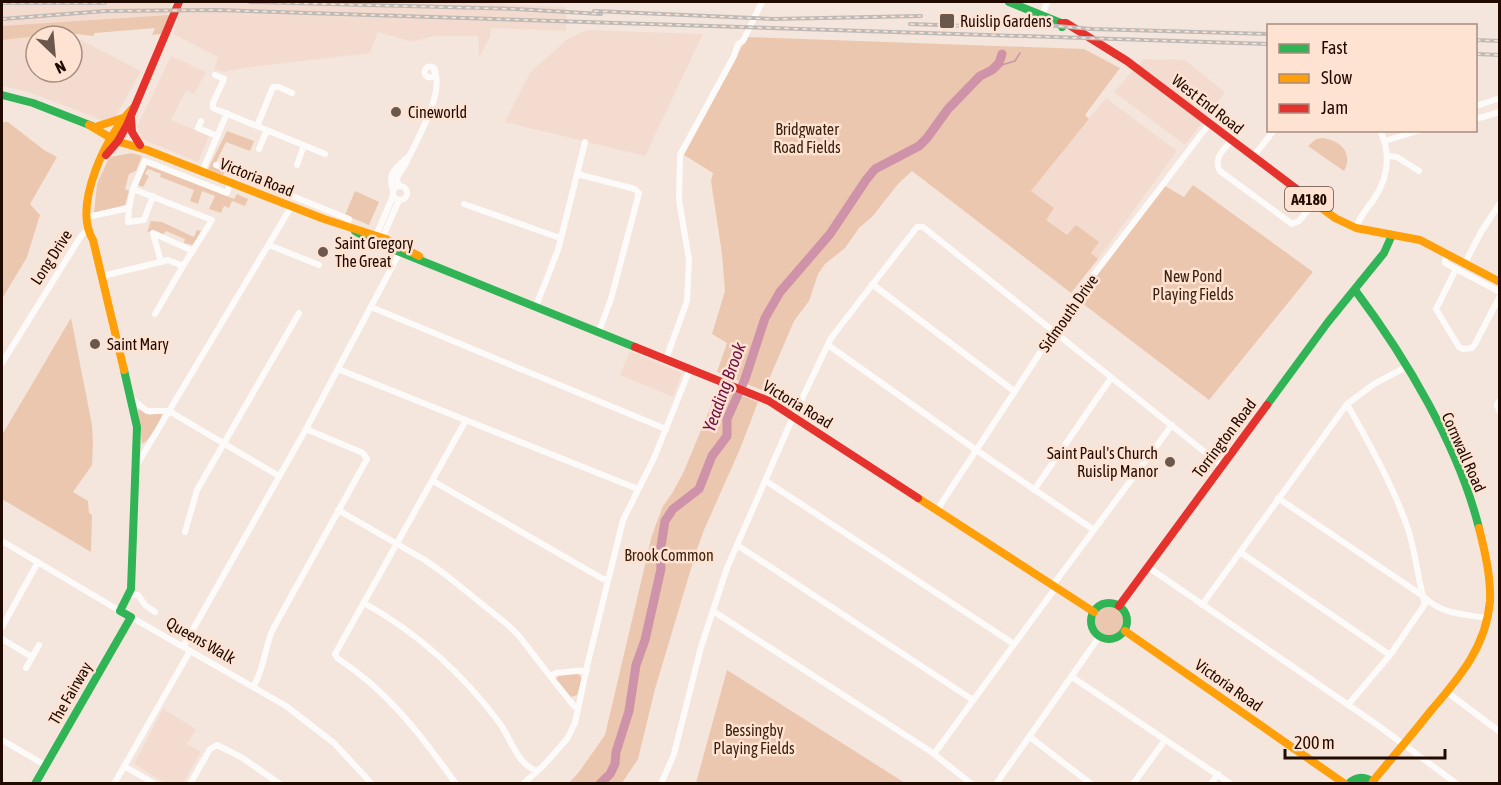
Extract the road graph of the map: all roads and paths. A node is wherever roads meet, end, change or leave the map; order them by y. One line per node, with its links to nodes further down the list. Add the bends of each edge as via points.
1 (179, 2): 14 (street, Long Drive)
2 (762, 2): 81 (street, via 680,155 679,200 689,260 687,301)
3 (1009, 2): 5 (street, West End Road / A4180)
4 (1047, 2): 5 (street)
5 (1042, 16): 17 (street, West End Road / A4180, via 1063,23 1063,28 1110,58 1142,73)
6 (215, 75): 13 (street, via 224,79 212,106)
7 (292, 93): 18 (street, via 273,87)
8 (2, 95): 19 (street, Victoria Road)
9 (436, 95): 9 (street, via 438,78 434,70 433,76 428,77); 33 (street)
10 (1500, 98): 11 (street)
11 (1477, 106)
12 (1500, 112): 15 (street)
13 (227, 113): 18 (street); 24 (street)
14 (129, 114): 19 (street); 25 (street, Long Drive); 30 (street)
15 (1477, 117)
16 (201, 121): 24 (street, via 198,128)
17 (1209, 124): 26 (street, West End Road / A4180); 79 (street, Sidmouth Drive)
18 (257, 126): 20 (street)
19 (94, 128): 25 (street, Victoria Road); 35 (street, via 104,145)
20 (267, 130): 29 (street); 31 (street)
21 (1272, 132): 36 (street)
22 (1380, 132): 27 (street)
23 (1414, 132): 27 (street)
24 (217, 136): 41 (street)
25 (116, 137): 30 (street, Victoria Road); 35 (street, Long Drive)
26 (1231, 141): 36 (street, West End Road / A4180); 48 (street, via 1218,158 1220,171 1292,224)
27 (1385, 141): 34 (street)
28 (585, 142): 42 (street)
29 (304, 145): 32 (street); 38 (street)
30 (140, 148): 35 (street, via 115,150); 41 (street, Victoria Road)
31 (259, 149)
32 (326, 154)
33 (410, 154): 45 (street, via 398,175); 45 (street, via 391,174)
34 (1388, 156): 40 (street, via 1397,157); 55 (street, via 1382,186)
35 (104, 157): 53 (street, Long Drive, via 90,185)
36 (1253, 157): 48 (street, West End Road / A4180)
37 (216, 165): 39 (street)
38 (297, 165)
39 (229, 171): 43 (street); 47 (street)
40 (1419, 171)
41 (202, 172): 43 (street, Victoria Road)
42 (577, 174): 58 (street); 78 (street, via 639,193)
43 (227, 182): 44 (street, via 226,193 145,161); 52 (street, Victoria Road)
44 (133, 189): 46 (street); 51 (street)
45 (399, 195): 59 (street)
46 (153, 196): 51 (street, via 144,219 128,222); 62 (street, via 213,220)
47 (304, 201): 52 (street); 54 (street, via 349,220)
48 (1314, 203): 55 (street, West End Road / A4180)
49 (1500, 203): 65 (street)
50 (464, 204): 58 (street)
51 (129, 208): 53 (street)
52 (295, 209): 54 (street, Victoria Road); 60 (street)
53 (87, 217): 56 (street, Long Drive)
54 (346, 227): 59 (street, Victoria Road)
55 (1356, 228): 57 (street, West End Road / A4180)
56 (87, 230): 69 (street); 82 (street, Long Drive)
57 (1392, 235): 63 (street, West End Road / A4180, via 1411,237); 72 (street, via 1384,253)
58 (560, 238): 74 (street)
59 (378, 240): 61 (street, Victoria Road)
60 (269, 245): 66 (street); 91 (street)
61 (399, 249): 74 (street, Victoria Road); 75 (street)
62 (193, 251): 64 (street, via 153,233); 67 (street)
63 (1446, 254): 65 (street, West End Road / A4180); 68 (street, via 1445,263)
64 (161, 262): 67 (street, via 168,260); 69 (street)
65 (1465, 263): 70 (street, West End Road / A4180)
66 (319, 265)
67 (183, 266): 77 (street)
68 (1456, 269): 73 (street); 73 (street, via 1436,309 1463,350 1475,344)
69 (102, 276): 88 (street)
70 (1500, 282)
71 (872, 284): 79 (street, via 914,229 923,227); 80 (street); 87 (street)
72 (1355, 290): 83 (street, Cornwall Road); 103 (street, Torrington Road)
73 (1500, 294)
74 (536, 306): 78 (street, Victoria Road)
75 (371, 308): 84 (street); 97 (street)
76 (299, 313): 99 (street)
77 (155, 314)
78 (600, 331): 81 (street, Victoria Road)
79 (1053, 332): 86 (street); 87 (street, Sidmouth Drive)
80 (828, 345): 93 (street); 101 (street)
81 (666, 359): 85 (street, Victoria Road)
82 (2, 363)
83 (1406, 367): 90 (street); 132 (street, Cornwall Road, via 1455,463 1479,525 1488,564)
84 (338, 369): 94 (street); 96 (street)
85 (690, 369): 93 (street, Victoria Road, via 769,401); 97 (street)
86 (1111, 378): 95 (street); 108 (street)
87 (1014, 390): 101 (street, Sidmouth Drive)
88 (131, 398): 91 (street, via 147,411); 100 (street)
89 (1500, 400): 92 (street)
90 (1347, 404): 109 (street); 123 (street, via 1398,503 1415,554)
91 (169, 411): 98 (street); 99 (street)
92 (1500, 412)
93 (794, 417): 106 (street); 111 (street, Victoria Road)
94 (466, 420): 105 (street); 107 (street)
95 (1172, 425): 103 (street); 112 (street)
96 (306, 429): 104 (street); 110 (street, via 367,456)
97 (666, 429): 107 (street)
98 (152, 440): 100 (street); 102 (street)
99 (223, 443): 104 (street); 113 (street, via 197,490)
100 (137, 447): 102 (street)
101 (976, 450): 108 (street); 111 (street, Sidmouth Drive)
102 (137, 464): 122 (street)
103 (1221, 465): 119 (street, Torrington Road)
104 (279, 476): 139 (street)
105 (433, 481): 115 (street); 120 (street)
106 (766, 482): 116 (street); 137 (street)
107 (638, 489): 120 (street, via 623,520)
108 (1034, 490): 112 (street)
109 (1278, 498): 117 (street); 123 (street)
110 (339, 510): 115 (street); 147 (street, via 273,629)
111 (937, 510): 121 (street, Victoria Road)
112 (1094, 530): 121 (street)
113 (185, 532)
114 (2, 541): 118 (street, Queens Walk)
115 (397, 544): 124 (street); 145 (street, via 446,574 496,615 519,636)
116 (737, 545): 128 (street); 149 (street)
117 (1240, 552): 125 (street); 141 (street)
118 (38, 562): 127 (street, Queens Walk); 133 (street)
119 (1148, 567): 125 (street); 126 (street, Torrington Road)
120 (607, 579): 144 (street)
121 (1054, 586): 130 (street, Victoria Road); 137 (street)
122 (129, 594): 127 (street); 129 (street, via 138,596)
123 (1423, 596): 132 (street, via 1443,611); 141 (street, via 1423,608)
124 (364, 603): 160 (street, via 395,621 442,659 501,726 524,763); 169 (street, via 335,654 337,658 386,697)
125 (1202, 605): 150 (street)
126 (1119, 606): 130 (street, via 1107,603); 134 (street, via 1128,620)
127 (120, 611): 131 (street, Queens Walk)
128 (713, 611): 157 (street); 171 (street, via 674,754)
129 (155, 612)
130 (1094, 612): 135 (street, via 1092,628)
131 (131, 617): 139 (street, Queens Walk); 158 (street, The Fairway)
132 (1487, 618): 148 (street, Cornwall Road, via 1476,654)
133 (2, 627)
134 (1125, 631): 135 (street, via 1110,640); 178 (street, Victoria Road)
135 (1099, 637): 146 (street)
136 (2, 639): 142 (street)
137 (1014, 644): 149 (street)
138 (39, 645): 142 (street)
139 (183, 647): 140 (street, Queens Walk)
140 (190, 651): 147 (street, Queens Walk); 159 (street)
141 (1390, 655): 150 (street)
142 (32, 657): 143 (street)
143 (26, 668)
144 (586, 670): 145 (street); 151 (street)
145 (550, 676): 151 (street)
146 (1072, 677): 153 (street); 155 (street)
147 (253, 687): 168 (street, Queens Walk, via 313,725)
148 (1447, 692): 152 (street); 156 (street, Cornwall Road)
149 (973, 700): 157 (street)
150 (1348, 705): 156 (street)
151 (578, 707): 160 (street, via 567,739)
152 (1500, 732)
153 (1030, 737): 173 (street); 174 (street)
154 (2, 740): 158 (street)
155 (1165, 740): 161 (street); 175 (street)
156 (1405, 744): 162 (street, Cornwall Road); 179 (street)
157 (934, 754): 172 (street)
158 (45, 765): 163 (street, The Fairway)
159 (124, 766): 164 (street); 165 (street)
160 (537, 771): 170 (street)
161 (1218, 774): 176 (street); 177 (street)
162 (1374, 782): 178 (street, Victoria Road, via 1362,777)
163 (35, 783)
164 (114, 783)
165 (155, 783)
166 (190, 783): 167 (street, via 210,749 217,745)
167 (280, 783)
168 (372, 783)
169 (456, 783)
170 (523, 783)
171 (661, 783)
172 (972, 783)
173 (996, 783)
174 (1091, 783)
175 (1133, 783)
176 (1211, 783)
177 (1231, 783)
178 (1347, 783)
179 (1456, 783)

